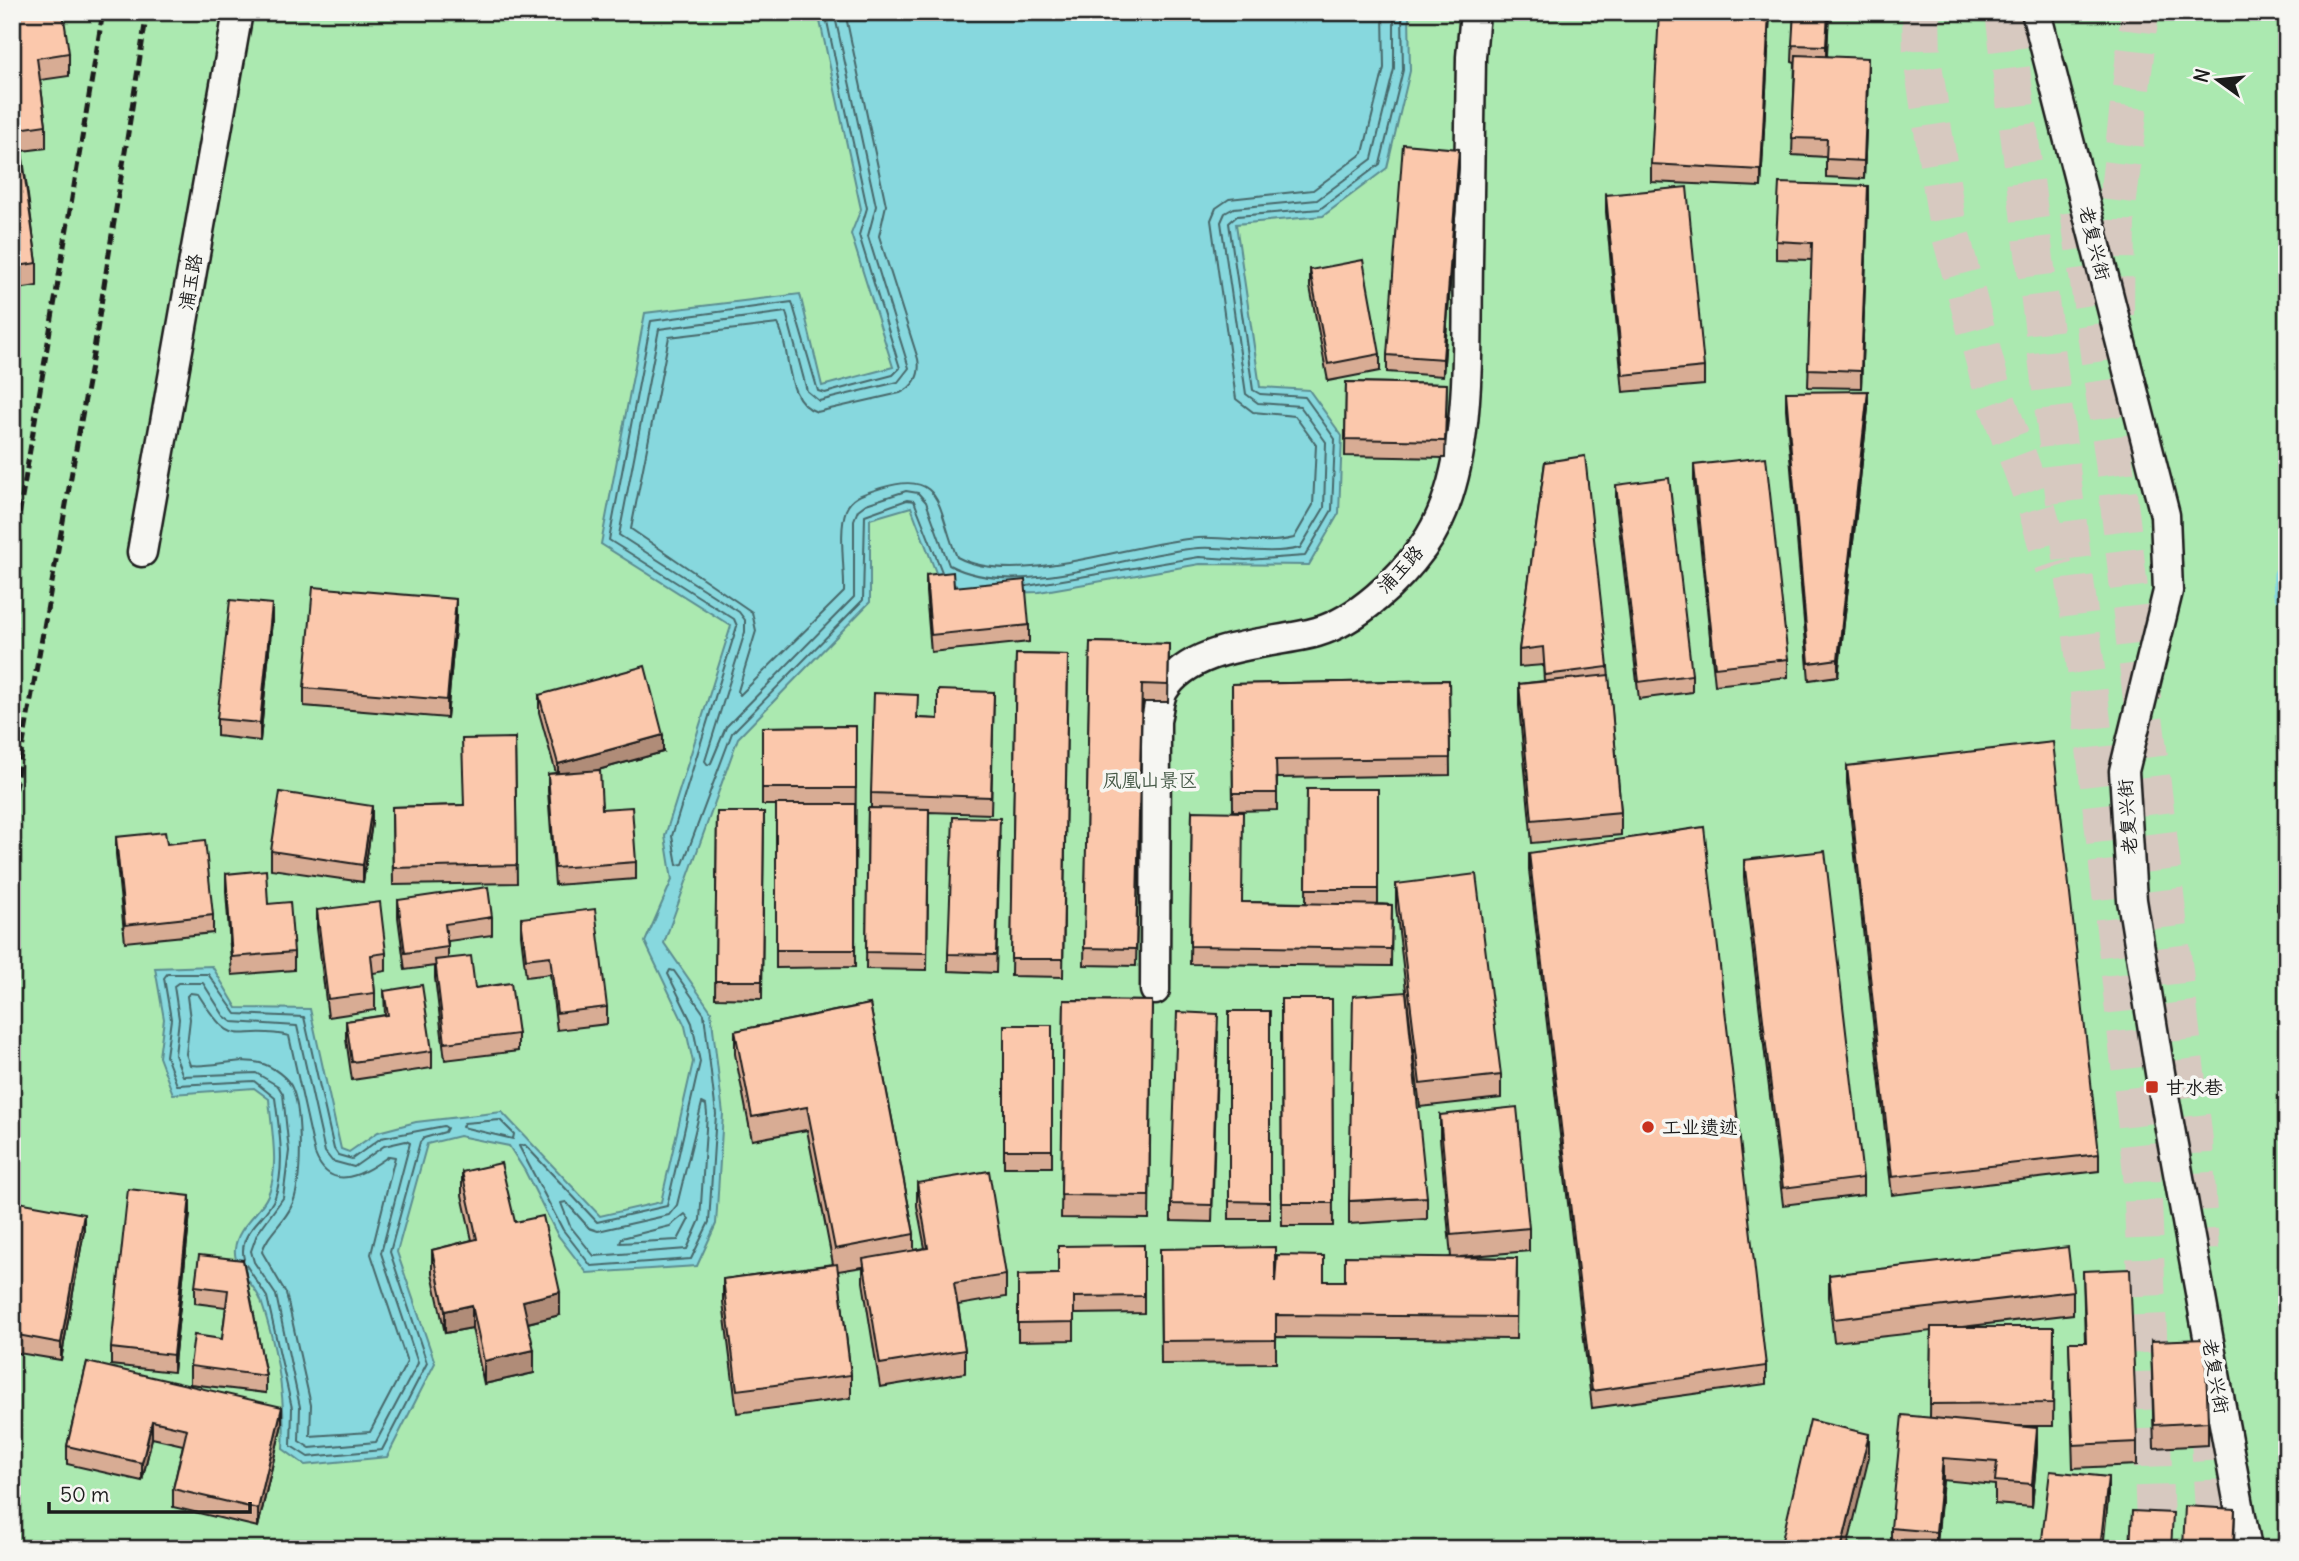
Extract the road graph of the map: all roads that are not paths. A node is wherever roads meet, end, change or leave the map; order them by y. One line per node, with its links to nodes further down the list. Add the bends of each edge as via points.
1 (239, 12): 4 (street, 浦玉路)
2 (1475, 12): 5 (street, 浦玉路, via 1465,399 1458,458 1443,506 1424,545 1387,587 1349,616 1319,632 1221,651 1185,669 1163,691 1156,722)
3 (2036, 12): 6 (street, 老复兴街, via 2165,515 2168,591 2124,771 2133,900)
4 (142, 552)
5 (1155, 990)
6 (2247, 1549)

